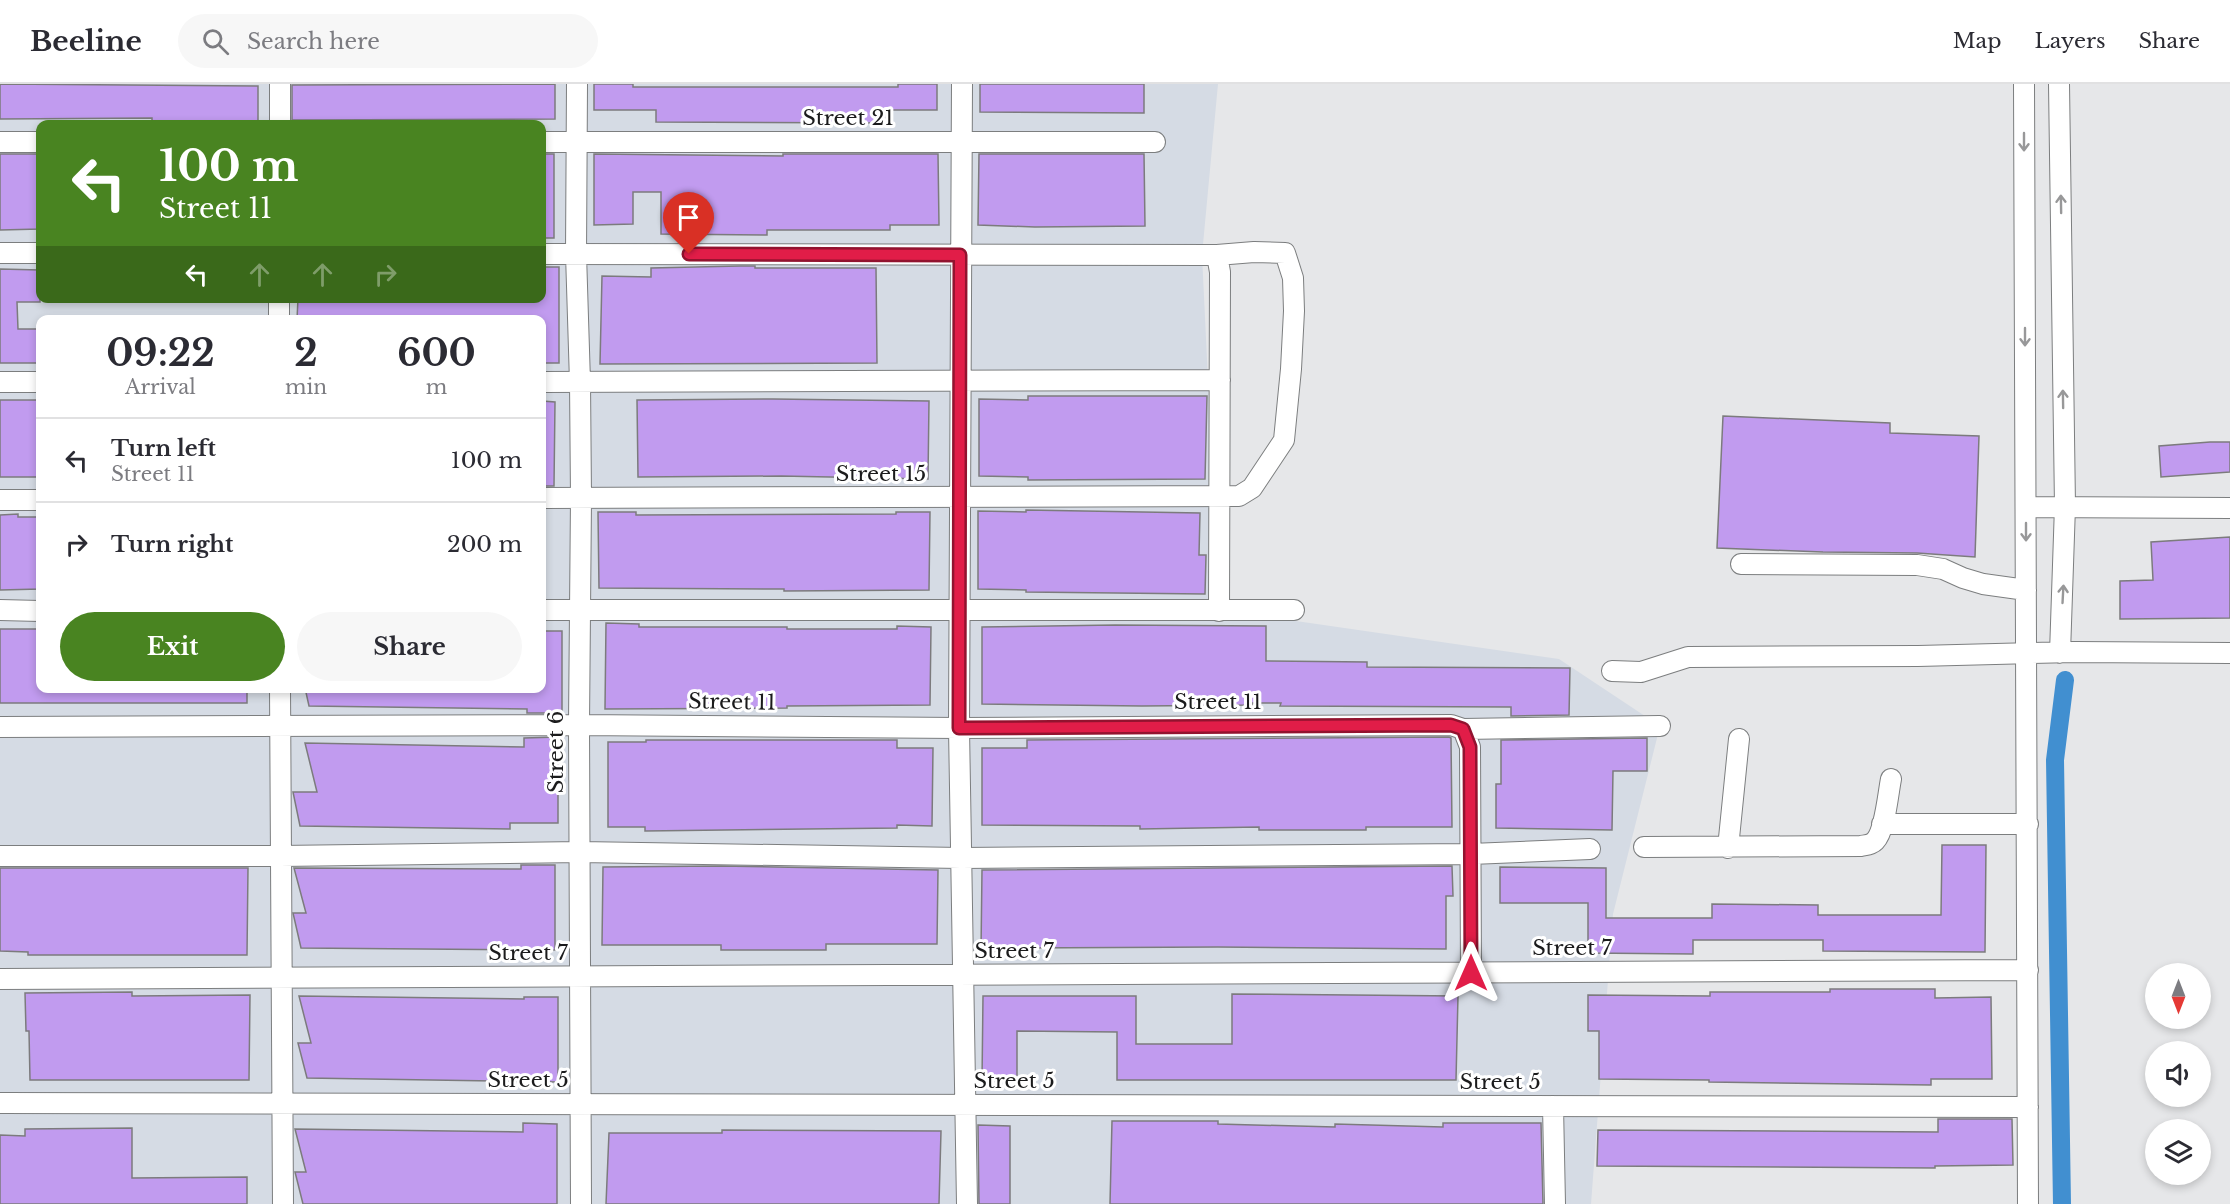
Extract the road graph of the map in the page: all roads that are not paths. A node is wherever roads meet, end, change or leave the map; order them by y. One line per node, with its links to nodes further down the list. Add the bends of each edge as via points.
1 (280, 84): 6 (street)
2 (577, 84): 10 (street, Street 6)
3 (962, 84): 11 (street)
4 (2024, 84): 32 (street, one-way to 32)
5 (2059, 84): 31 (street, one-way to 5)
6 (280, 120)
7 (0, 142): 8 (street)
8 (36, 142)
9 (546, 142): 10 (street, Street 21)
10 (576, 142): 11 (street, Street 21); 16 (street, Street 6)
11 (963, 142): 12 (street, Street 21); 17 (street)
12 (1155, 142)
13 (0, 253): 14 (street)
14 (36, 253)
15 (546, 254): 16 (street)
16 (576, 254): 17 (street); 24 (street, Street 6)
17 (960, 255): 18 (street); 19 (street)
18 (1217, 255): 20 (street); 25 (street, Street 15, via 1286,253 1293,278 1294,310 1284,440 1252,488 1239,496)
19 (960, 380): 20 (street); 24 (street); 28 (street)
20 (1220, 380): 25 (street)
21 (0, 382): 22 (street)
22 (36, 382)
23 (546, 382): 24 (street)
24 (580, 382): 27 (street, Street 6)
25 (1220, 497): 28 (street, Street 15); 40 (street)
26 (546, 498): 27 (street, Street 15)
27 (581, 498): 28 (street, Street 15); 36 (street, Street 6)
28 (960, 498): 42 (street)
29 (0, 500): 30 (street)
30 (36, 500)
31 (2065, 506): 32 (street); 33 (street); 44 (street, one-way to 31)
32 (2026, 507): 35 (street, one-way to 35)
33 (2230, 508)
34 (1742, 564): 35 (street, via 1917,565 1943,569 1983,584)
35 (2026, 590): 43 (street)
36 (581, 609): 39 (street); 42 (street); 48 (street, Street 6)
37 (0, 610): 38 (street)
38 (36, 610)
39 (546, 610)
40 (1219, 610): 41 (street); 42 (street)
41 (1294, 610)
42 (960, 611): 52 (street)
43 (2026, 653): 44 (street); 46 (street, via 1688,657 1641,672); 57 (street)
44 (2060, 653): 45 (street)
45 (2230, 653)
46 (1612, 671)
47 (280, 693): 49 (street)
48 (579, 725): 49 (street, Street 11); 52 (street, Street 11); 61 (street, Street 6)
49 (281, 726): 51 (street, Street 11); 64 (street)
50 (1660, 726): 53 (street, Street 11)
51 (0, 727)
52 (959, 728): 53 (street, Street 11, via 1451,725); 65 (street)
53 (1463, 729): 62 (street, via 1470,747)
54 (1739, 739): 59 (street)
55 (1891, 779): 56 (street)
56 (1882, 824): 57 (street); 59 (street, via 1876,840 1861,846)
57 (2028, 824): 66 (street)
58 (1644, 847): 59 (street)
59 (1728, 848)
60 (1590, 849): 62 (street)
61 (580, 852): 64 (street); 65 (street); 70 (street, Street 6)
62 (1471, 854): 65 (street); 67 (street)
63 (0, 856): 64 (street)
64 (280, 856): 69 (street)
65 (961, 858): 68 (street)
66 (2028, 970): 67 (street, Street 7); 77 (street)
67 (1471, 973): 68 (street, Street 7)
68 (963, 975): 70 (street, Street 7); 75 (street)
69 (283, 977): 70 (street, Street 7); 71 (street, Street 7); 73 (street)
70 (580, 977): 74 (street, Street 6)
71 (0, 979)
72 (0, 1103): 73 (street, Street 5)
73 (284, 1103): 74 (street, Street 5); 78 (street)
74 (582, 1104): 75 (street, Street 5); 79 (street, Street 6)
75 (965, 1105): 76 (street, Street 5); 80 (street)
76 (1553, 1106): 77 (street, Street 5); 81 (street)
77 (2028, 1107): 82 (street)
78 (283, 1204)
79 (581, 1204)
80 (967, 1204)
81 (1555, 1204)
82 (2028, 1204)

